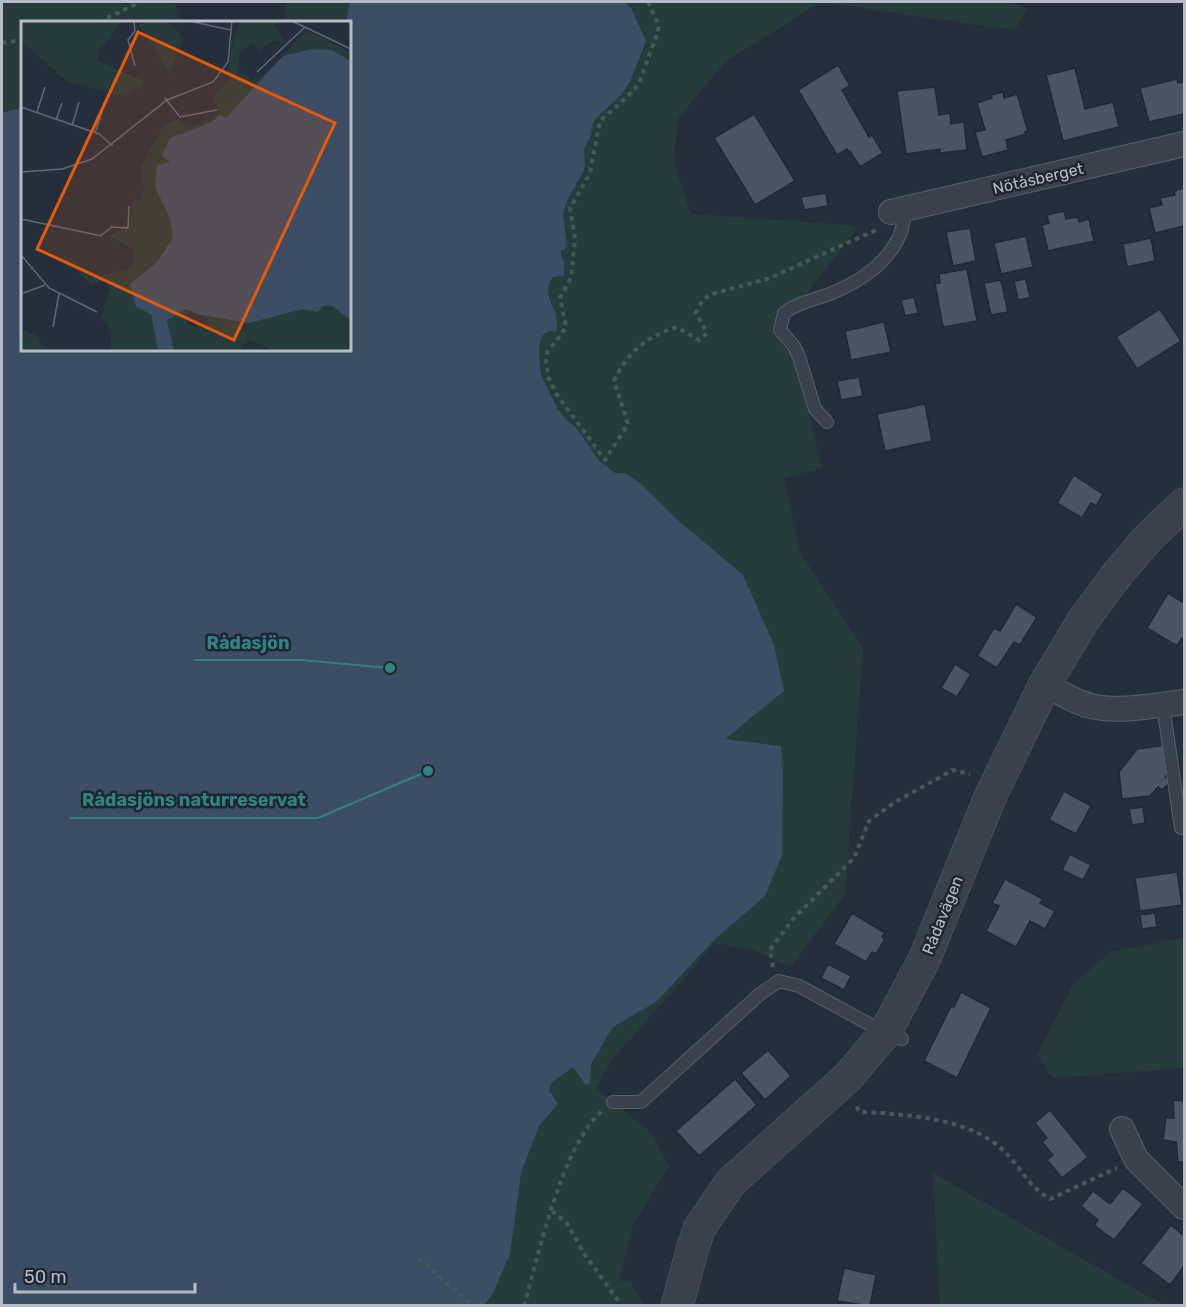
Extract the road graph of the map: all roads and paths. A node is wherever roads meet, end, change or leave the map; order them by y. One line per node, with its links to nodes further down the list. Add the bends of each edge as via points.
1 (141, 2): 3 (path)
2 (648, 2): 7 (path, via 659,26 656,38 639,82 600,121 590,173 570,208 575,239 571,278 560,298 566,326 547,352 546,362 557,396 605,460 628,424 614,381 622,364 641,345 661,331 677,327 699,340 707,333 696,313 709,295 770,278 877,230)
3 (101, 21)
4 (21, 40): 5 (path)
5 (2, 43)
6 (1185, 144): 7 (street, Nötåsberget)
7 (898, 210): 8 (lane, via 901,233 888,254 863,278 784,313 780,330 794,346 815,409)
8 (827, 422)
9 (1185, 504): 10 (street, Rådavägen, via 1119,572 1084,618)
10 (1045, 684): 11 (street, via 1097,707); 15 (street, Rådavägen, via 991,795)
11 (1179, 707): 13 (lane)
12 (976, 777): 14 (path, via 953,770 869,821 854,858 793,919 770,950)
13 (1181, 828)
14 (779, 981): 15 (lane, via 799,986); 17 (lane, via 641,1102)
15 (893, 1036): 26 (street, Rådavägen, via 731,1182 700,1227)
16 (850, 1100): 19 (path, via 860,1112 923,1118 981,1133 1050,1199)
17 (613, 1102): 21 (path, via 582,1134)
18 (1122, 1129): 19 (street)
19 (1136, 1159): 20 (street)
20 (1185, 1207)
21 (552, 1211): 24 (path); 25 (path, via 567,1223)
22 (418, 1258): 23 (path)
23 (473, 1305)
24 (524, 1305)
25 (622, 1305)
26 (677, 1305)

